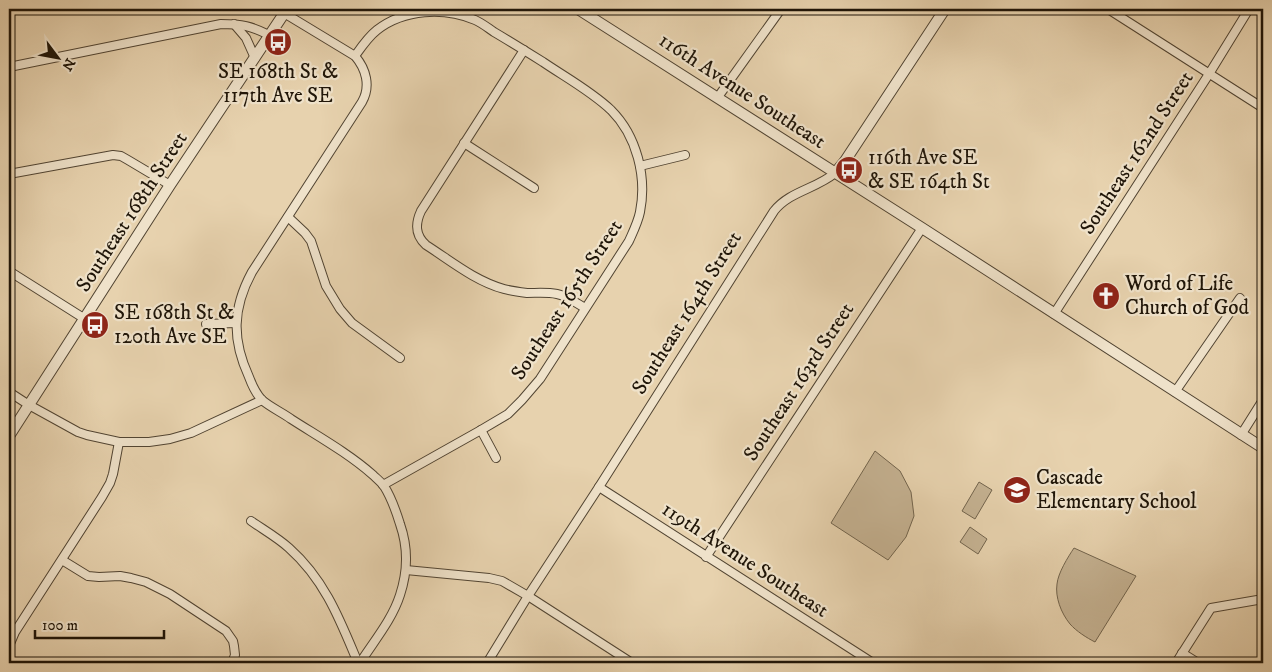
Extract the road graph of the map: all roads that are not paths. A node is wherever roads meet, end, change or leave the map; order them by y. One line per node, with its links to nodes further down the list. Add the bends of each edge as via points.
1 (578, 9): 14 (street, 116th Avenue Southeast)
2 (781, 9): 14 (street)
3 (945, 9): 19 (street, Southeast 164th Street)
4 (1108, 9): 13 (street)
5 (1248, 9): 13 (street, Southeast 162nd Street)
6 (286, 11): 8 (street, Southeast 168th Street); 10 (street)
7 (234, 24): 8 (street, via 246,25); 11 (street, via 246,38); 12 (street)
8 (269, 35): 11 (street, Southeast 168th Street)
9 (524, 50): 10 (street, Southeast 165th Street, via 475,20 433,12 404,16 390,22 367,39); 16 (street); 18 (street, Southeast 165th Street, via 611,110 631,139)
10 (355, 56): 23 (street, via 365,72 365,98)
11 (255, 58): 21 (street, Southeast 168th Street)
12 (9, 67)
13 (1209, 74): 15 (street); 28 (street, Southeast 162nd Street)
14 (718, 97): 19 (street, 116th Avenue Southeast)
15 (1263, 108)
16 (464, 143): 22 (street); 27 (street, via 421,211 416,224 421,239 488,283 513,291 556,294)
17 (685, 155): 18 (street)
18 (640, 166): 27 (street, Southeast 165th Street, via 642,196 635,228)
19 (835, 173): 24 (street, 116th Avenue Southeast); 45 (street, Southeast 164th Street, via 786,199 774,211)
20 (9, 174): 21 (street, via 113,155 121,156)
21 (170, 185): 29 (street, Southeast 168th Street)
22 (534, 188)
23 (288, 217): 30 (street, via 245,285); 32 (street, via 310,240 326,286 340,309 352,323)
24 (922, 228): 28 (street, 116th Avenue Southeast); 47 (street, Southeast 163rd Street)
25 (9, 271): 29 (street)
26 (1240, 298): 34 (street)
27 (585, 308): 38 (street, Southeast 165th Street, via 532,390 508,414)
28 (1054, 314): 34 (street, 116th Avenue Southeast)
29 (85, 319): 37 (street, Southeast 168th Street)
30 (236, 323): 31 (street); 35 (street, via 244,366)
31 (206, 324)
32 (400, 358)
33 (9, 392): 37 (street)
34 (1175, 392): 39 (street, 116th Avenue Southeast)
35 (262, 400): 41 (street, via 191,433 149,442); 44 (street, via 351,458)
36 (1263, 400): 39 (street)
37 (29, 405): 40 (street, Southeast 168th Street); 41 (street, via 78,432)
38 (481, 430): 43 (street); 44 (street, Southeast 165th Street)
39 (1241, 435): 42 (street, 116th Avenue Southeast)
40 (9, 436)
41 (119, 442): 48 (street, via 110,484)
42 (1263, 448)
43 (496, 458)
44 (383, 485): 49 (street, via 405,538)
45 (599, 486): 47 (street, 119th Avenue Southeast); 50 (street, Southeast 164th Street)
46 (251, 522): 55 (street, via 289,547 314,573)
47 (706, 556): 58 (street, 119th Avenue Southeast)
48 (62, 560): 52 (street); 54 (street, via 88,576 131,578 170,594 226,631 234,641)
49 (406, 570): 50 (street, via 489,578); 55 (street, via 395,608)
50 (528, 596): 56 (street, Southeast 164th Street); 57 (street)
51 (1263, 599): 53 (street, via 1211,608)
52 (9, 646)
53 (1182, 654): 59 (street); 60 (street)
54 (232, 663)
55 (359, 663)
56 (487, 663)
57 (632, 663)
58 (873, 663)
59 (1176, 663)
60 (1198, 663)

